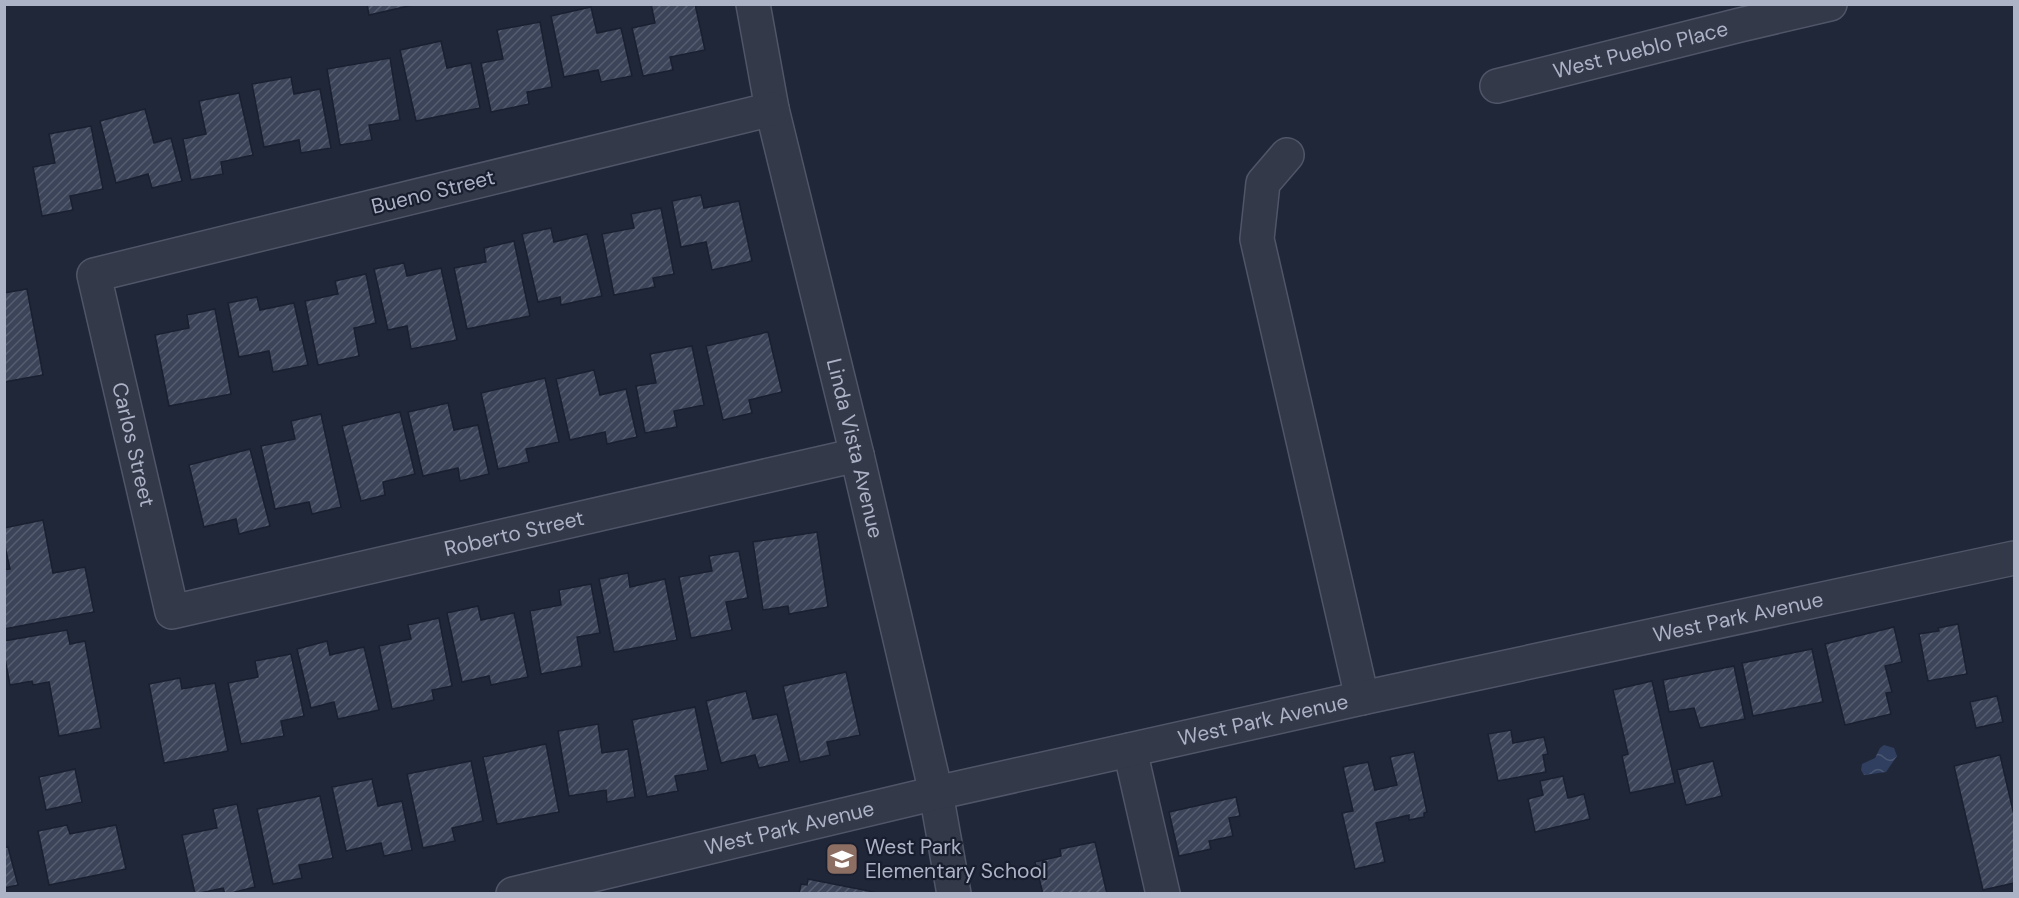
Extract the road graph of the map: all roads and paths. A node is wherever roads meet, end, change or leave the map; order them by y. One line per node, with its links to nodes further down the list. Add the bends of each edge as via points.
1 (753, 4): 4 (street, Linda Vista Avenue)
2 (1822, 5): 3 (street, West Pueblo Place)
3 (1497, 86)
4 (772, 109): 6 (street, Bueno Street); 7 (street, Linda Vista Avenue)
5 (1287, 155): 10 (street, via 1263,183 1257,239)
6 (94, 275): 9 (street, Carlos Street)
7 (857, 455): 9 (street, Roberto Street); 12 (street, Linda Vista Avenue)
8 (2013, 564): 10 (street, West Park Avenue)
9 (172, 612)
10 (1362, 698): 11 (street, West Park Avenue)
11 (1130, 750): 12 (street, West Park Avenue); 15 (street)
12 (936, 793): 13 (street, West Park Avenue); 14 (street, Linda Vista Avenue)
13 (513, 894)
14 (954, 894)
15 (1163, 894)

